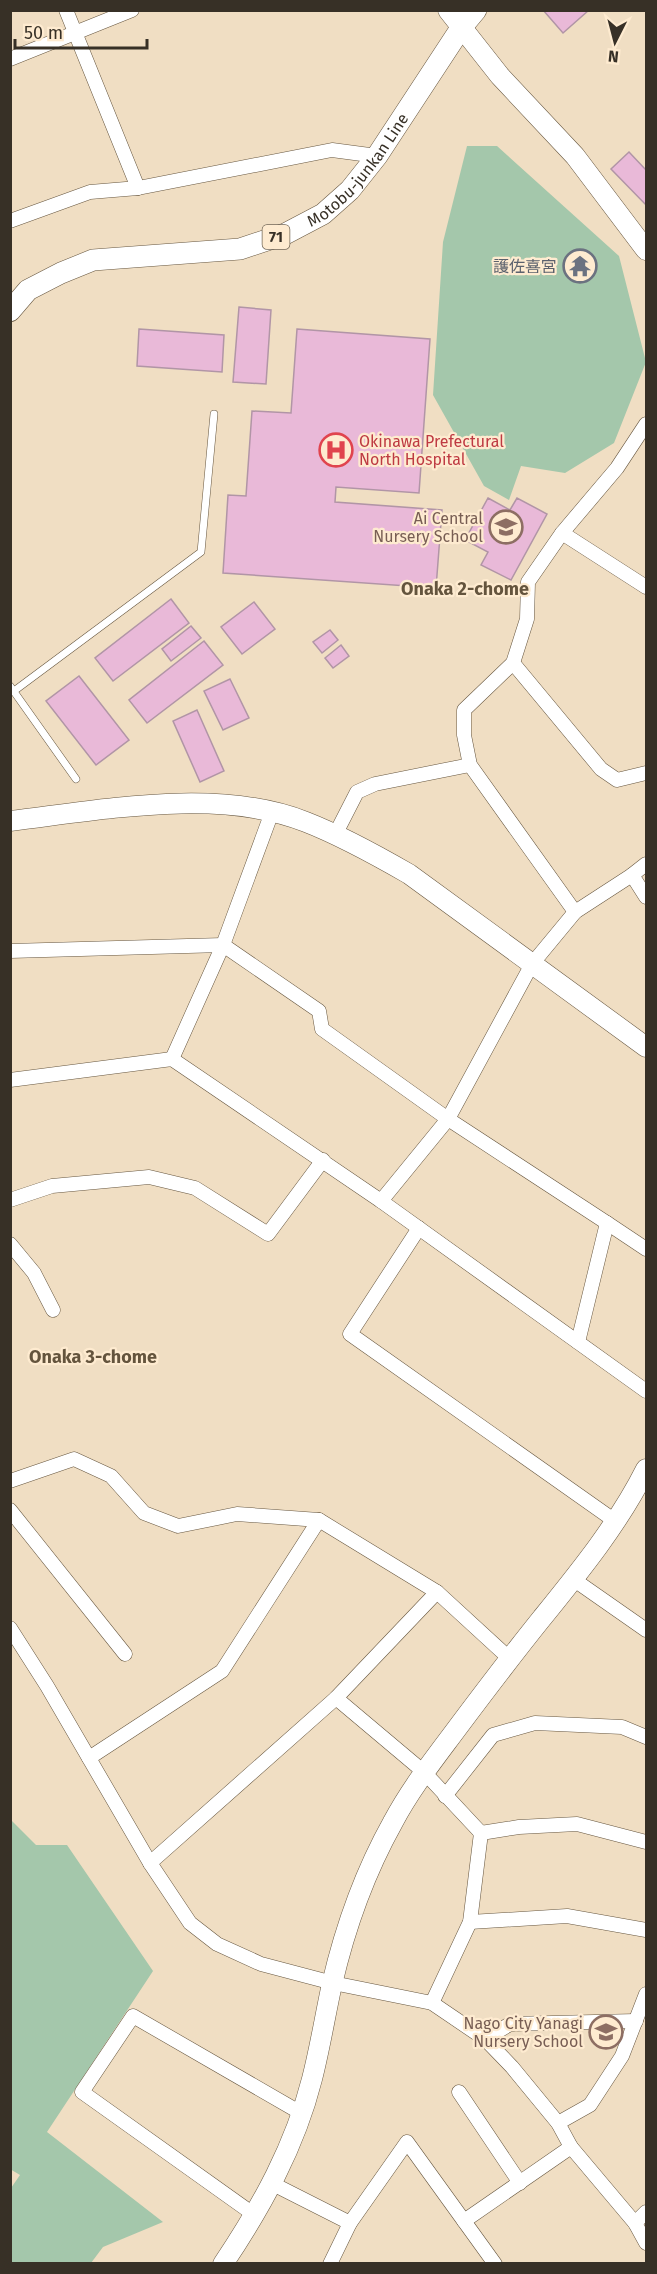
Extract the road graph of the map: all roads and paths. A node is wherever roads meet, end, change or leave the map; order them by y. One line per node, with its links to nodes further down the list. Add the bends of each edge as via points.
1 (66, 10): 6 (street)
2 (132, 10): 6 (street)
3 (448, 10): 5 (street)
4 (476, 10): 5 (main road, 71)
5 (461, 28): 8 (main road, Motobu-junkan Line / 71); 11 (street, via 575,156)
6 (75, 33): 7 (street); 9 (street)
7 (10, 59)
8 (377, 156): 9 (street, via 332,150); 12 (main road, Motobu-junkan Line / 71, via 350,190 323,214 285,234 240,249 93,260 28,290)
9 (138, 188): 10 (street, via 90,192)
10 (10, 220)
11 (646, 249)
12 (10, 311)
13 (214, 414): 18 (lane, via 201,552)
14 (646, 424): 15 (street, via 617,468)
15 (562, 533): 16 (street); 17 (street, via 528,582 527,619)
16 (646, 587)
17 (513, 663): 19 (street, via 464,710); 20 (street, via 600,769 617,780)
18 (12, 689): 21 (lane)
19 (470, 765): 24 (street, via 375,784 357,792); 28 (street)
20 (646, 773)
21 (76, 779)
22 (272, 812): 23 (street, via 192,803); 24 (street); 29 (street)
23 (10, 821)
24 (335, 835): 31 (street, via 409,874)
25 (646, 864): 26 (street)
26 (632, 875): 27 (street); 28 (street)
27 (646, 897)
28 (575, 912): 31 (street)
29 (223, 945): 30 (street); 33 (street); 35 (street, via 319,1011 322,1029)
30 (10, 951)
31 (531, 964): 32 (street); 35 (street)
32 (646, 1047)
33 (172, 1059): 34 (street); 36 (street)
34 (10, 1080)
35 (448, 1119): 38 (street); 39 (street)
36 (323, 1160): 37 (street, via 268,1234 195,1188 149,1177 52,1186); 38 (street)
37 (10, 1200)
38 (381, 1201): 40 (street)
39 (608, 1223): 42 (street); 44 (street)
40 (419, 1228): 44 (street); 50 (street, via 350,1334)
41 (10, 1244): 43 (street, via 34,1273)
42 (646, 1249)
43 (53, 1310)
44 (578, 1342): 45 (street)
45 (646, 1391)
46 (646, 1468): 50 (street)
47 (10, 1481): 49 (street, via 74,1459 111,1476 144,1513 178,1526 237,1514)
48 (10, 1510): 55 (street)
49 (319, 1520): 52 (street); 59 (street, via 222,1671)
50 (615, 1521): 51 (street)
51 (573, 1579): 54 (street); 56 (street)
52 (437, 1592): 56 (street); 57 (street)
53 (10, 1628): 59 (street)
54 (646, 1630)
55 (125, 1654)
56 (509, 1658): 60 (street)
57 (336, 1698): 60 (street); 64 (street)
58 (646, 1737): 61 (street, via 622,1727 535,1723 493,1735)
59 (89, 1758): 64 (street)
60 (424, 1772): 61 (street); 67 (street, via 377,1854 348,1927)
61 (445, 1796): 62 (street)
62 (481, 1833): 63 (street, via 577,1824); 65 (street)
63 (646, 1842)
64 (150, 1863): 67 (street, via 190,1923 217,1944 261,1964)
65 (470, 1922): 66 (street, via 567,1917); 69 (street)
66 (646, 1930)
67 (333, 1983): 69 (street); 73 (street)
68 (646, 1994): 70 (street)
69 (432, 2003): 71 (street)
70 (636, 2021): 71 (street, via 510,2024); 74 (street, via 622,2056 590,2105)
71 (484, 2039): 74 (street)
72 (459, 2092): 76 (street)
73 (302, 2113): 77 (street); 79 (street, via 133,2016 82,2092)
74 (558, 2123): 75 (street)
75 (571, 2147): 76 (street); 82 (street)
76 (520, 2183): 80 (street)
77 (273, 2184): 79 (street); 81 (street)
78 (646, 2212): 82 (street)
79 (255, 2216): 84 (street)
80 (464, 2221): 81 (street, via 407,2142); 86 (street)
81 (350, 2223): 85 (street)
82 (635, 2223): 83 (street)
83 (646, 2243)
84 (224, 2264)
85 (330, 2264)
86 (495, 2264)

